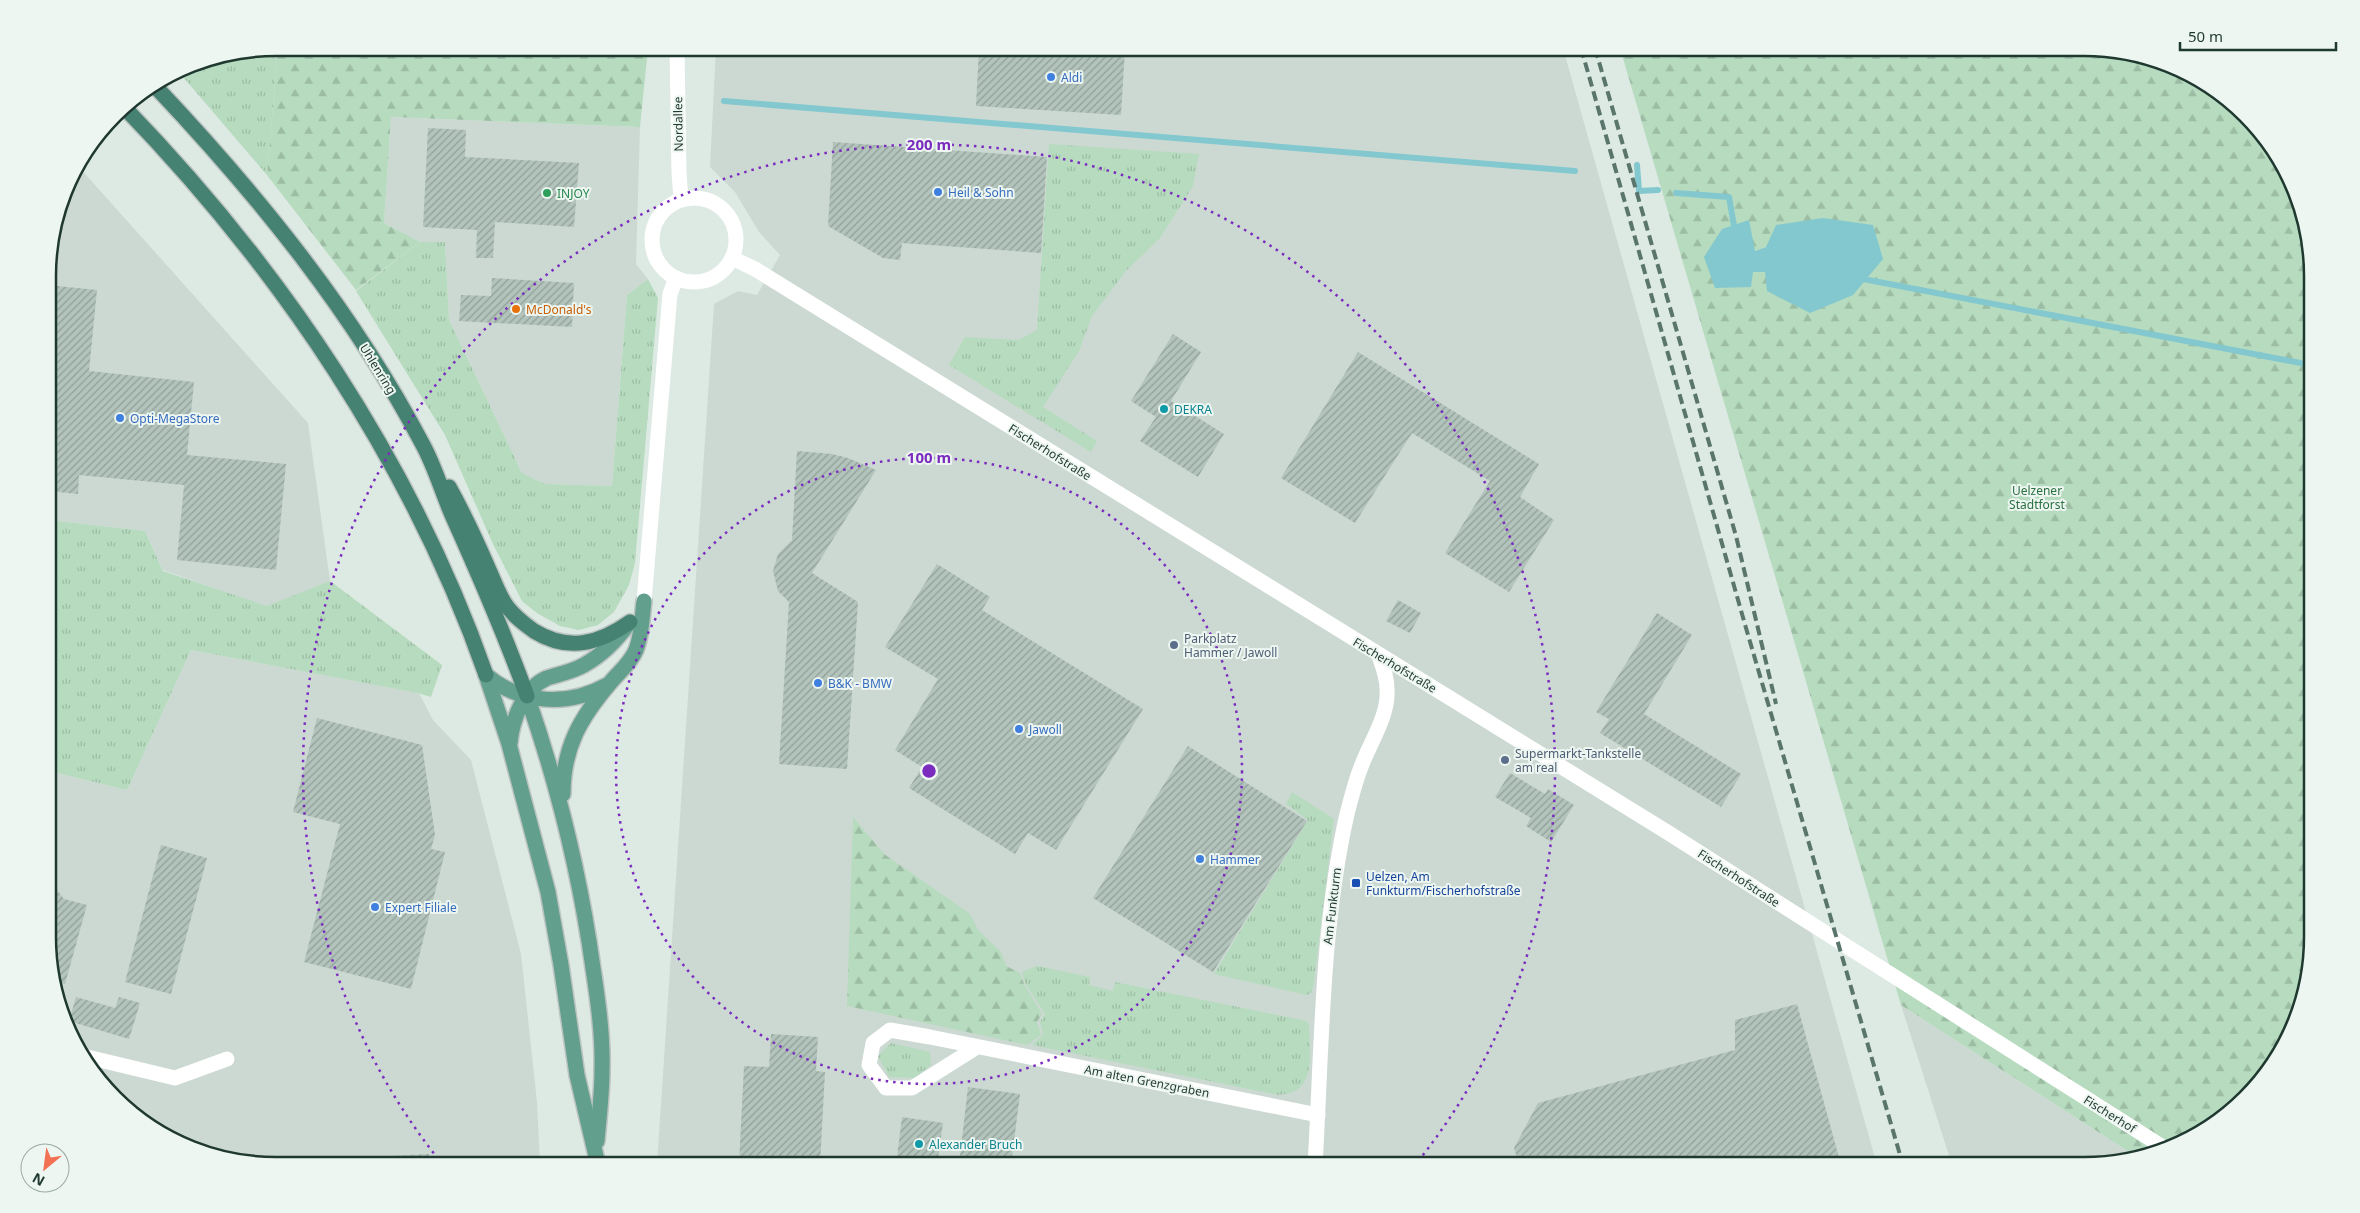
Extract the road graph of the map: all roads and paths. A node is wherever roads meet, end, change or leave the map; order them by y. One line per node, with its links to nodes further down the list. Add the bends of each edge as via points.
1 (678, 56): 4 (street, Nordallee)
2 (159, 90): 7 (highway, Uhlenring, via 266,209 320,280)
3 (129, 113): 11 (highway, via 202,191 238,236 340,378 376,438 432,546)
4 (681, 199): 5 (street, via 704,199 725,211 735,231); 6 (street, via 665,209 656,221 652,237 654,256 660,266)
5 (732, 258): 6 (street, via 723,271 706,281 684,282); 10 (street, Fischerhofstraße)
6 (676, 278): 8 (street, via 669,302)
7 (424, 446): 9 (highway, via 461,508 504,602 520,620 550,640 574,644 602,637); 13 (highway, Uhlenring)
8 (644, 601): 9 (main road); 12 (main road, via 641,633 635,652)
9 (630, 622): 13 (main road, via 591,662 540,682)
10 (1379, 656): 19 (street, Fischerhofstraße, via 1689,847); 20 (street, Am Funkturm, via 1388,690 1384,711 1360,768 1338,859 1328,934)
11 (486, 675): 13 (main road, via 504,688); 14 (main road)
12 (610, 683): 13 (main road, via 570,698 549,700); 15 (main road, via 576,730 569,747 564,769)
13 (527, 696): 14 (main road, via 516,716); 15 (main road)
14 (509, 744): 22 (main road, via 548,892 577,1075)
15 (564, 814): 23 (main road, via 581,894 598,1003 602,1068)
16 (977, 1047): 16 (street, Am alten Grenzgraben, via 912,1088 886,1088 869,1065 873,1043 890,1030); 20 (street, Am alten Grenzgraben)
17 (93, 1058): 18 (street, via 175,1078)
18 (227, 1059)
19 (2054, 1079): 21 (street, Fischerhof)
20 (1318, 1115): 24 (street, Am Funkturm)
21 (2158, 1144)
22 (595, 1157)
23 (596, 1157)
24 (1315, 1157)

